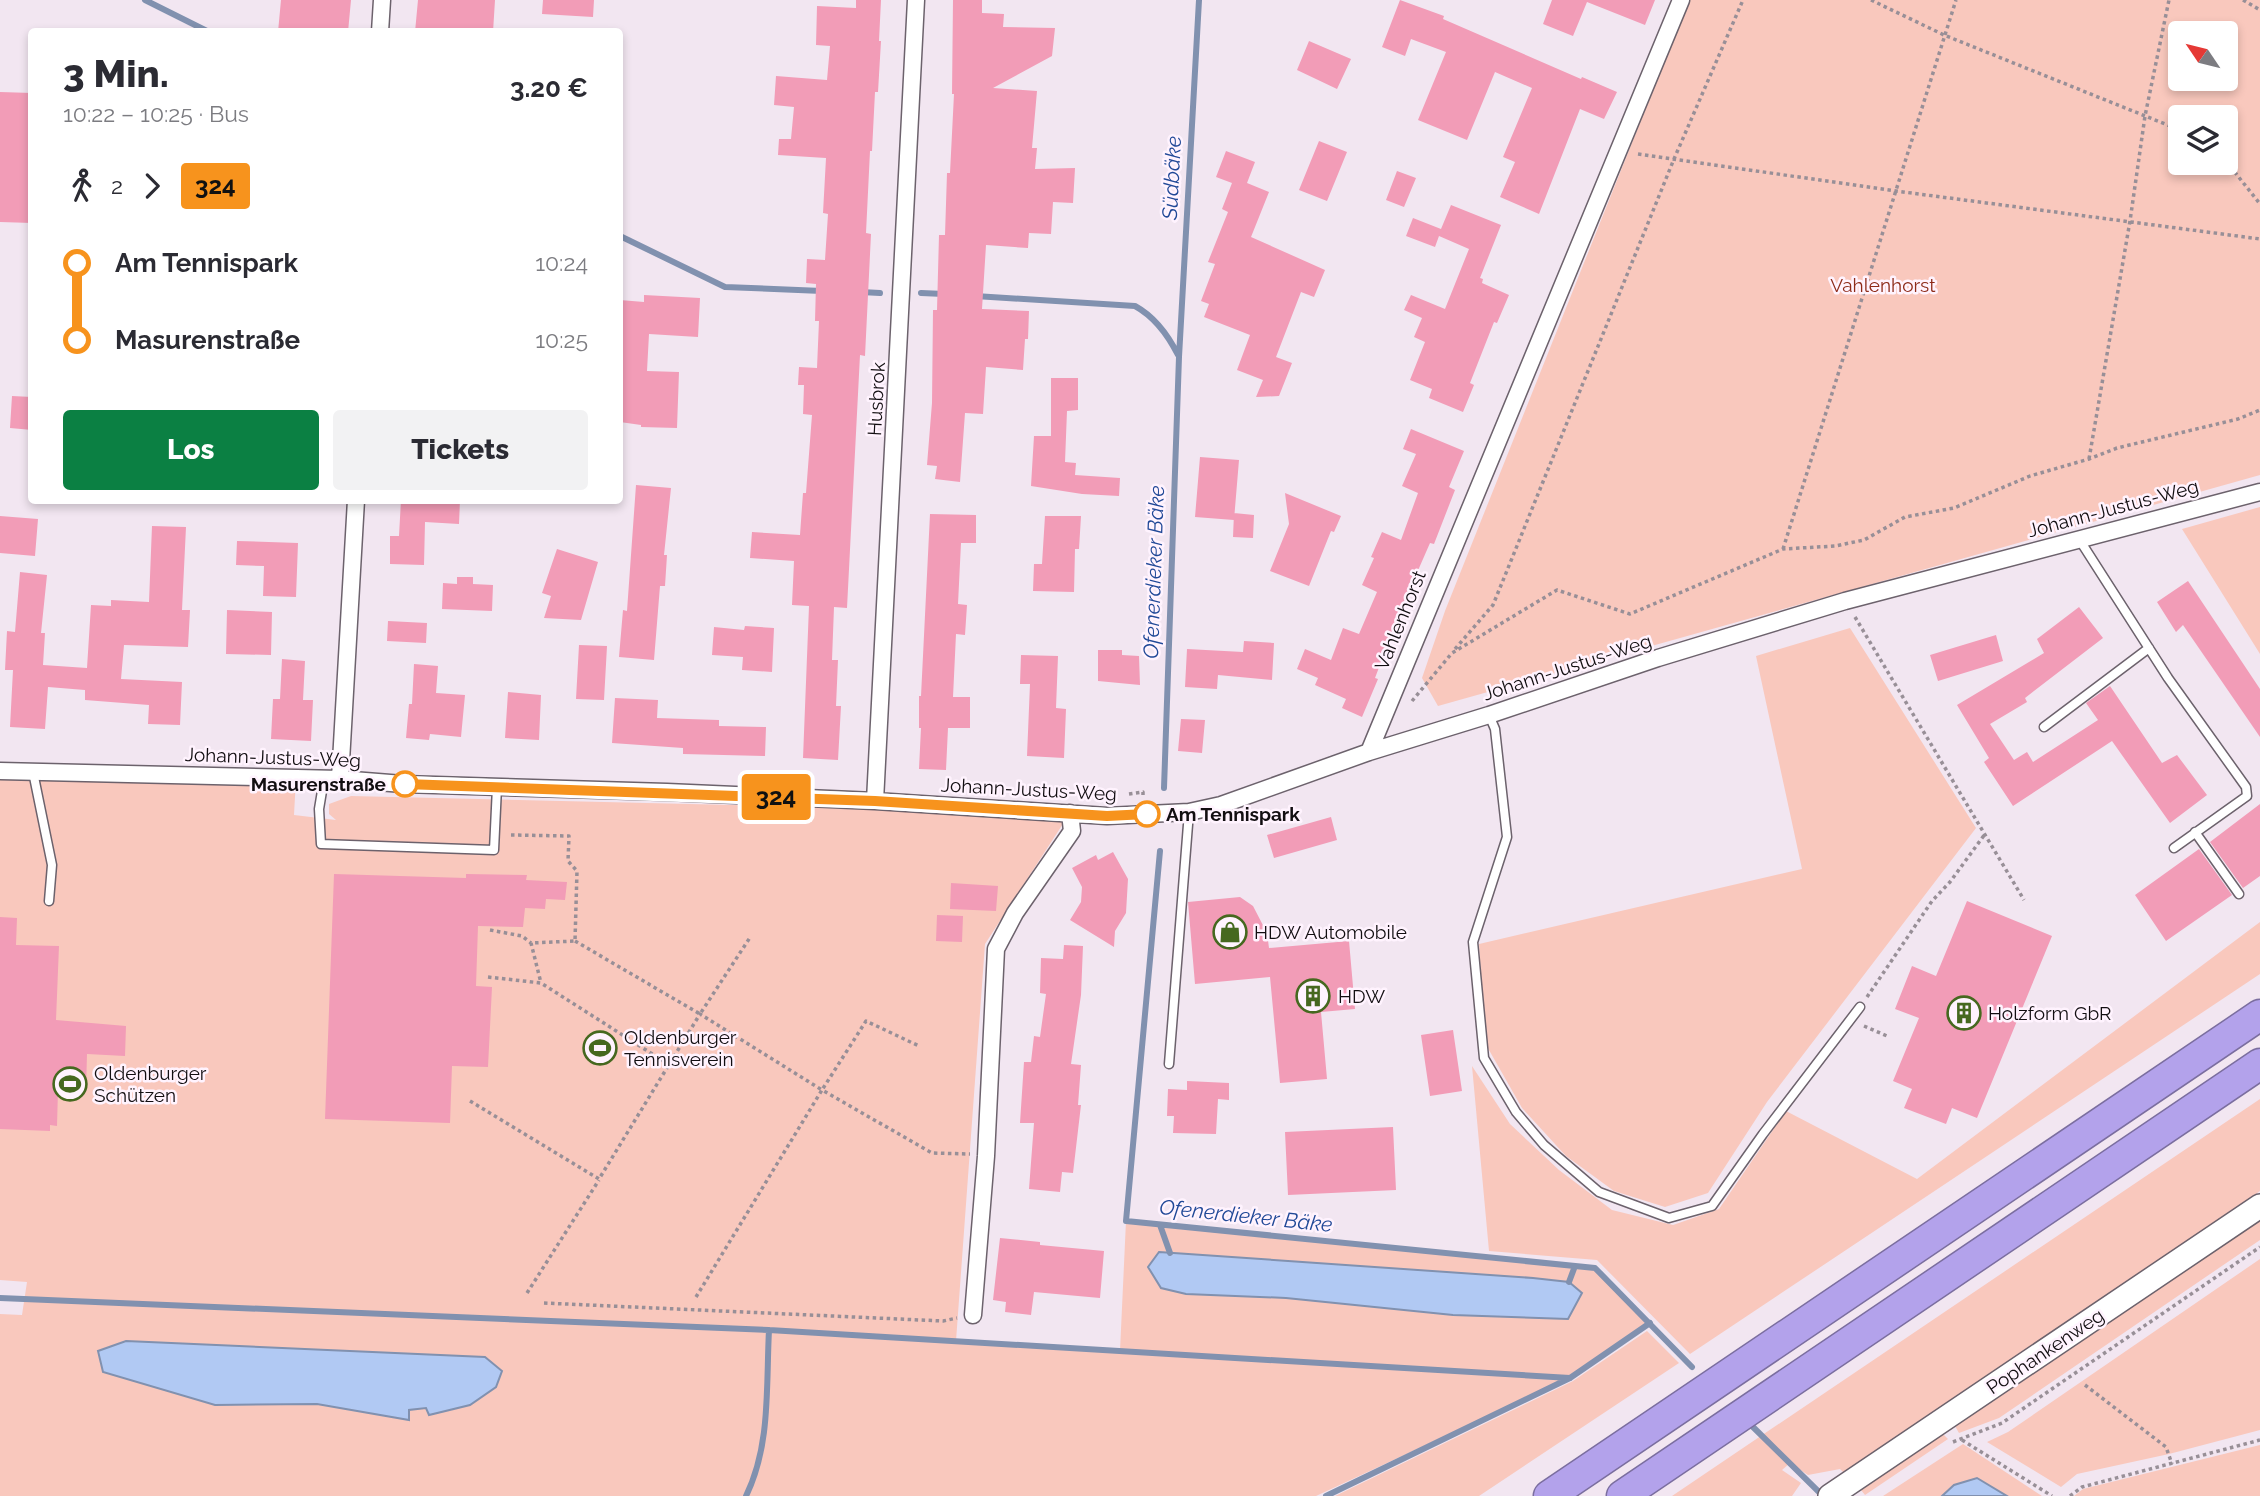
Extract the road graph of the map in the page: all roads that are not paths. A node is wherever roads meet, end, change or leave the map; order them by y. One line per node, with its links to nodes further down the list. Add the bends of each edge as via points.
1 (382, 0): 4 (street)
2 (916, 0): 16 (street, Husbrok)
3 (1681, 0): 11 (street, Vahlenhorst)
4 (380, 28)
5 (2260, 492): 7 (street, Johann-Justus-Weg)
6 (356, 504): 14 (street)
7 (2079, 539): 8 (lane); 9 (street, Johann-Justus-Weg, via 1844,601)
8 (2149, 648): 10 (lane); 19 (lane, via 2246,787 2247,796)
9 (1489, 716): 11 (street, Johann-Justus-Weg); 23 (lane, via 1495,729 1507,837 1473,942 1484,1058 1516,1112 1544,1144 1599,1192 1669,1218 1712,1206)
10 (2044, 727)
11 (1369, 752): 17 (street, Johann-Justus-Weg)
12 (0, 771): 13 (street, Johann-Justus-Weg)
13 (33, 772): 14 (street, Johann-Justus-Weg); 22 (lane, via 52,865)
14 (332, 779): 15 (street, Johann-Justus-Weg); 15 (lane, via 319,809 321,844 494,850)
15 (497, 787): 16 (street, Johann-Justus-Weg)
16 (875, 801): 18 (street, Johann-Justus-Weg)
17 (1189, 812): 18 (street, Johann-Justus-Weg); 25 (lane)
18 (1070, 813): 28 (street, via 1072,831 996,948 986,1156)
19 (2195, 832): 20 (lane); 21 (lane)
20 (2174, 848)
21 (2239, 894)
22 (49, 901)
23 (1860, 1007)
24 (2260, 1015): 29 (highway)
25 (1169, 1064)
26 (2260, 1064): 30 (highway)
27 (2260, 1206): 31 (street, Pophankenweg)
28 (972, 1315)
29 (1549, 1496)
30 (1622, 1496)
31 (1830, 1496)

